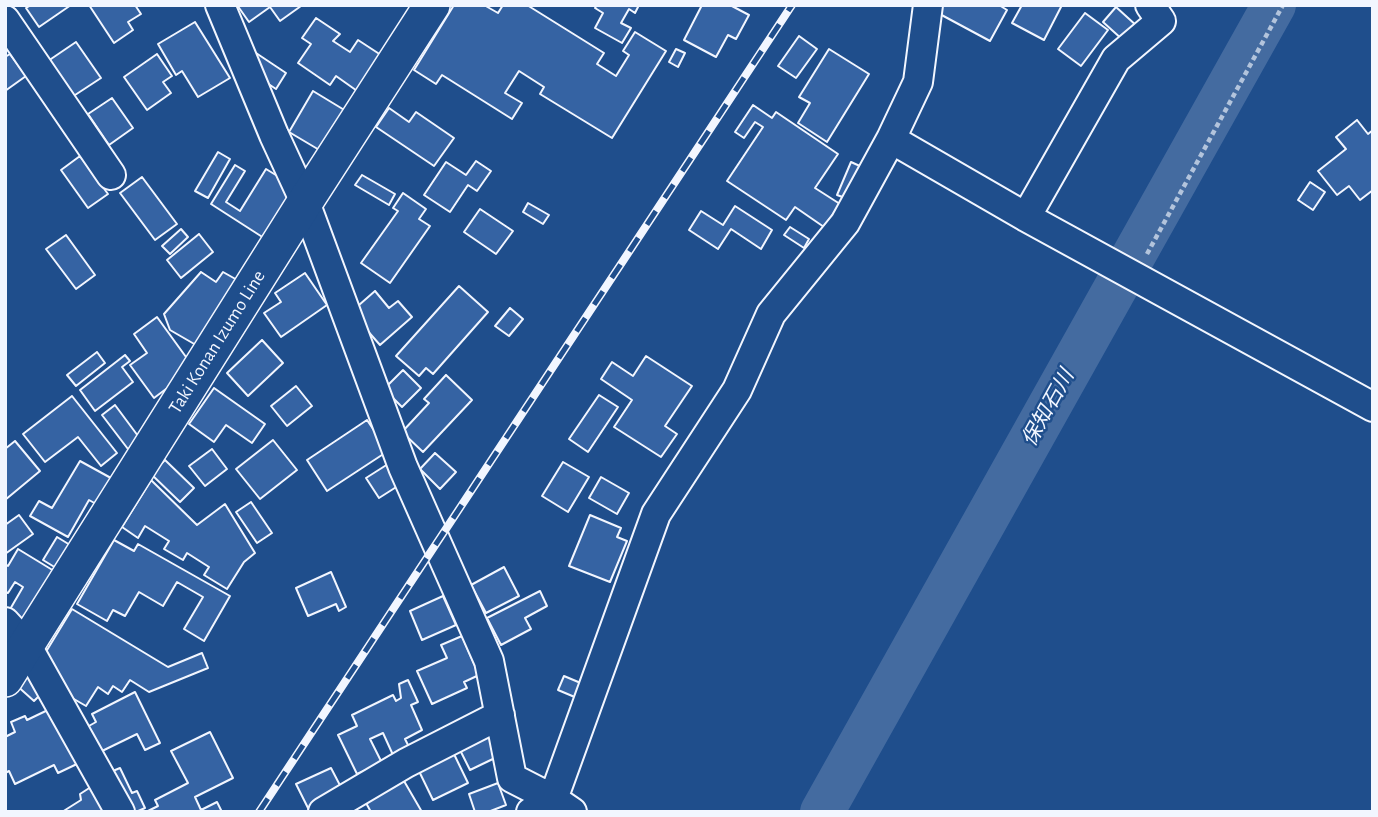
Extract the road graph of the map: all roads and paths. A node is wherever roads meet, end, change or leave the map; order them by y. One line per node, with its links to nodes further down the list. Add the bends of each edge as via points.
1 (220, 5): 9 (street)
2 (432, 5): 9 (main road, Taki Konan Izumo Line)
3 (928, 5): 7 (street, via 918,82)
4 (1150, 5): 10 (street, via 1161,21 1116,59)
5 (1283, 5): 11 (path)
6 (5, 20): 8 (street)
7 (891, 139): 10 (street); 16 (street, via 845,223 771,314 737,390 656,514)
8 (111, 175)
9 (305, 202): 13 (main road, Taki Konan Izumo Line); 15 (street, via 403,467 489,661)
10 (1026, 217): 11 (street)
11 (1135, 276): 12 (street)
12 (1373, 407)
13 (16, 634): 14 (main road, Taki Konan Izumo Line); 17 (street)
14 (5, 679)
15 (500, 715): 16 (street, via 512,778); 18 (street)
16 (552, 808)
17 (120, 812)
18 (323, 812)

